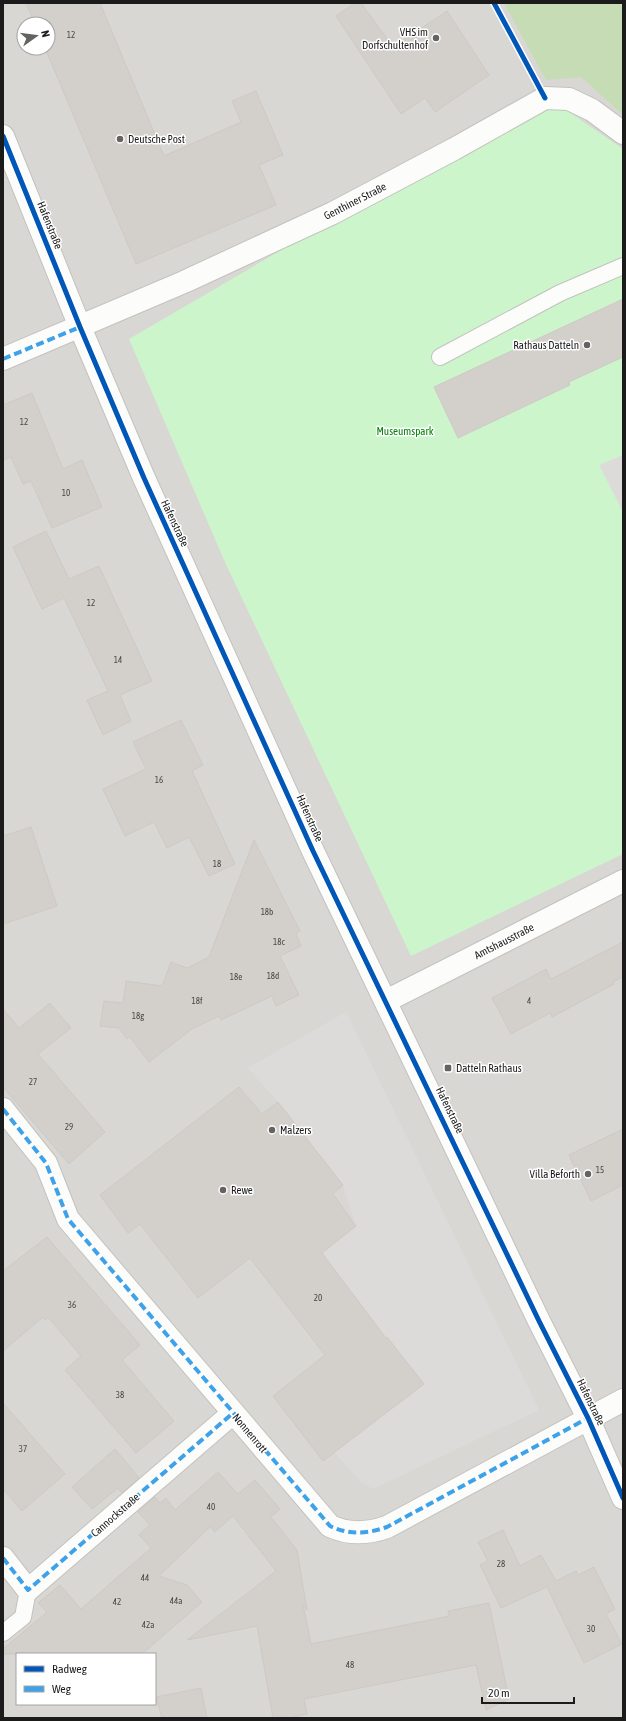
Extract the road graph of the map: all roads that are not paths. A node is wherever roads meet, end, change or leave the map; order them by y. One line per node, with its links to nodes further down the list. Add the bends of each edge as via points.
1 (623, 133): 4 (street, Genthiner Straße, via 592,110 569,100 545,98 333,213)
2 (3, 136): 4 (street, Hafenstraße)
3 (623, 266): 5 (lane, via 560,293)
4 (80, 327): 6 (street, Genthiner Straße); 8 (street, Hafenstraße, via 150,492 313,851)
5 (440, 357)
6 (3, 359)
7 (623, 881): 8 (street, Amtshausstraße)
8 (386, 1001): 12 (street, Hafenstraße)
9 (3, 1109): 11 (street, Nonnenrott, via 46,1163 68,1219)
10 (623, 1400): 12 (street, Hafenstraße)
11 (233, 1413): 12 (street, Nonnenrott, via 330,1526 343,1532 358,1533 388,1527); 16 (street, Cannockstraße)
12 (588, 1418): 13 (street, Hafenstraße); 14 (street, Hafenstraße)
13 (623, 1476)
14 (623, 1498)
15 (3, 1558): 16 (street)
16 (28, 1590): 17 (lane, via 23,1617)
17 (3, 1633)

